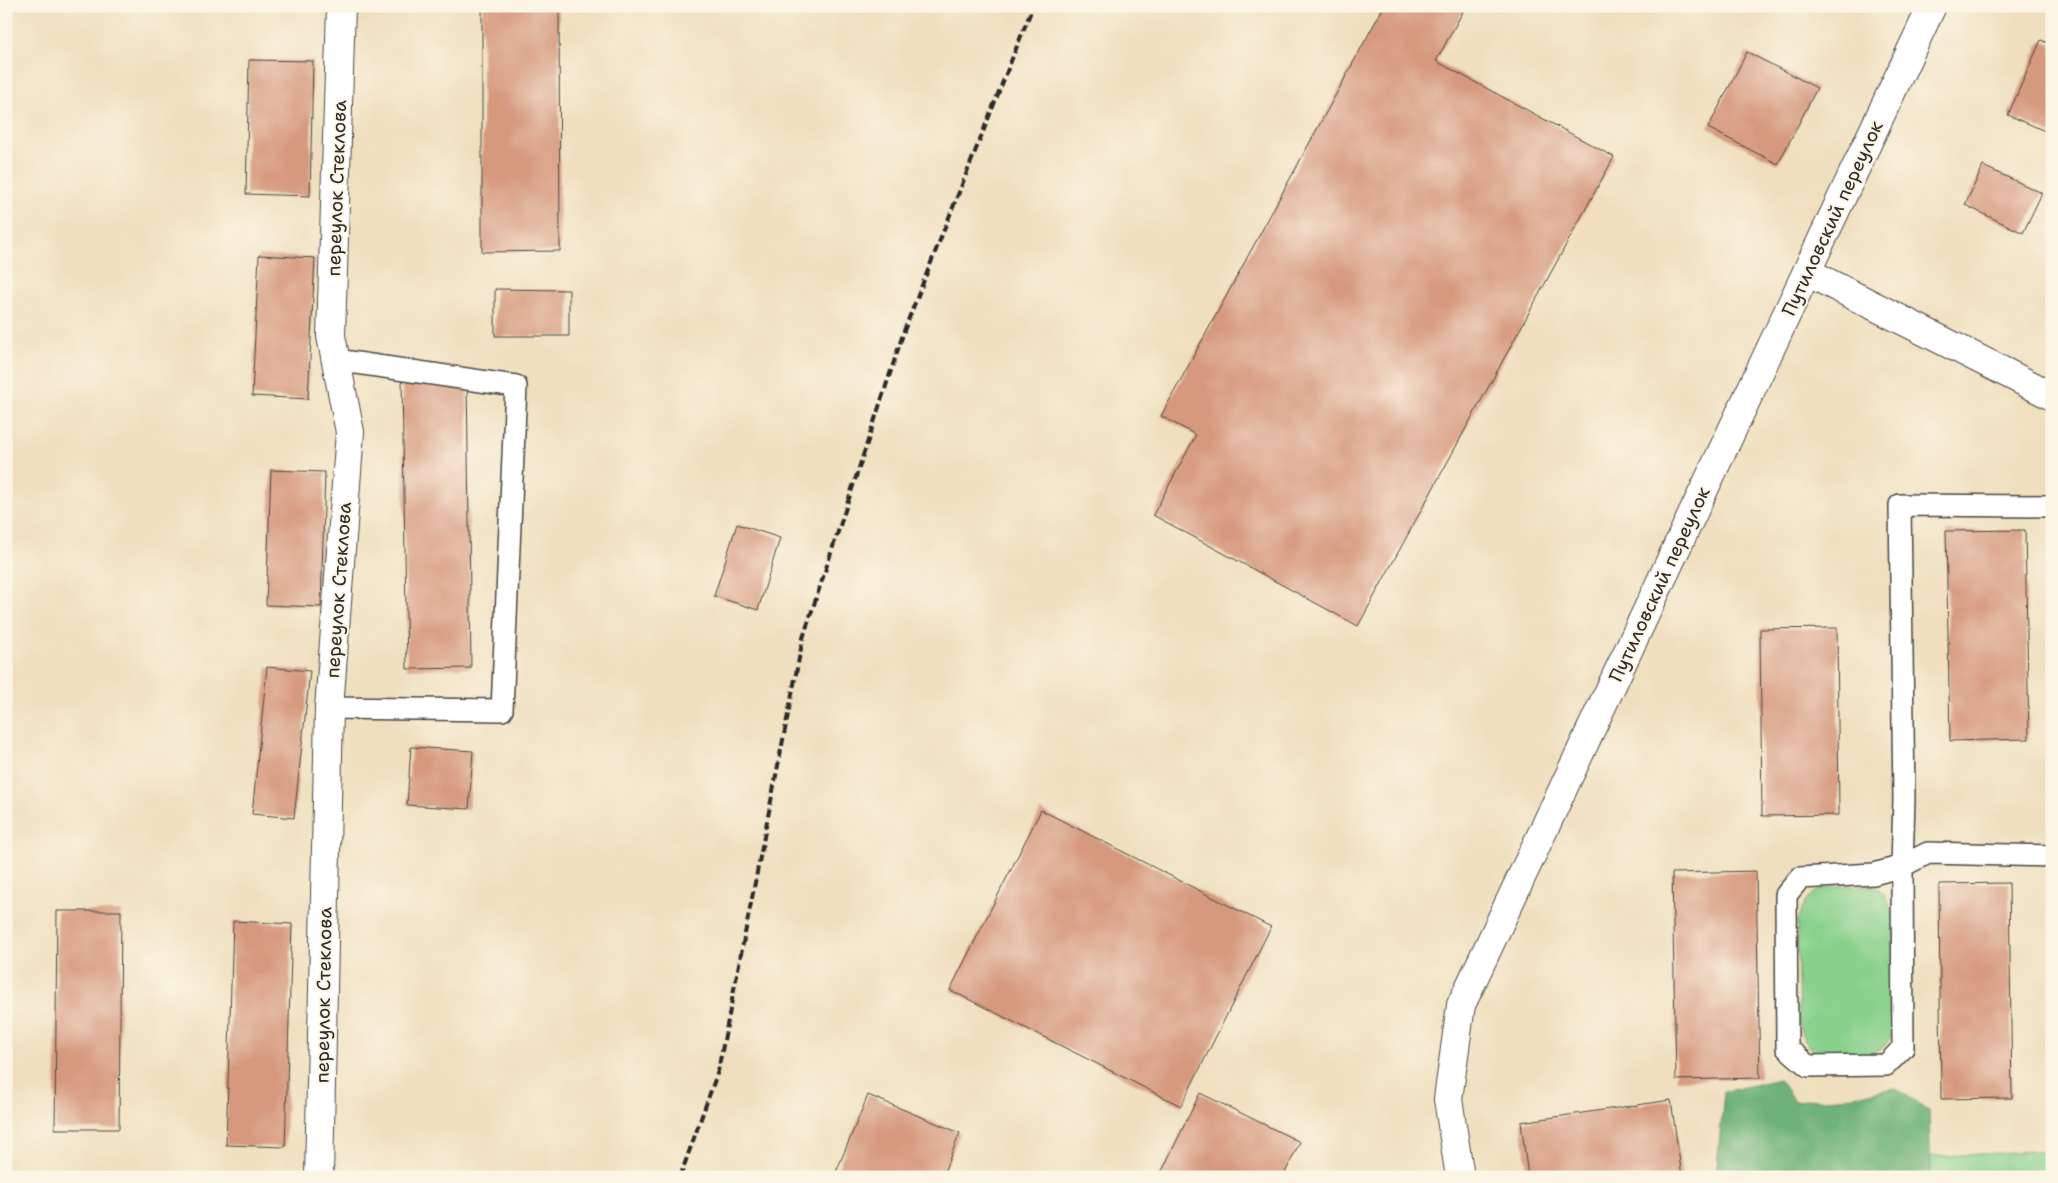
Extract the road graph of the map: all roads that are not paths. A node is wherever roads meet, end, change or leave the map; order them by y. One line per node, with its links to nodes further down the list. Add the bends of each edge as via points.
1 (341, 6): 4 (street, переулок Стеклова, via 331,336)
2 (1932, 6): 3 (street, Путиловский переулок)
3 (1806, 272): 5 (street); 11 (street, Путиловский переулок, via 1461,1005 1448,1099)
4 (336, 360): 7 (street, переулок Стеклова, via 350,432); 7 (lane, via 516,386 502,710)
5 (2052, 396)
6 (2052, 506): 9 (lane, via 1900,505)
7 (329, 708): 10 (street, переулок Стеклова)
8 (2052, 856): 9 (lane, via 1928,853)
9 (1902, 866): 9 (lane, via 1903,1048 1886,1065 1808,1066 1787,1048 1786,895 1800,878 1874,874)
10 (319, 1177)
11 (1460, 1177)

